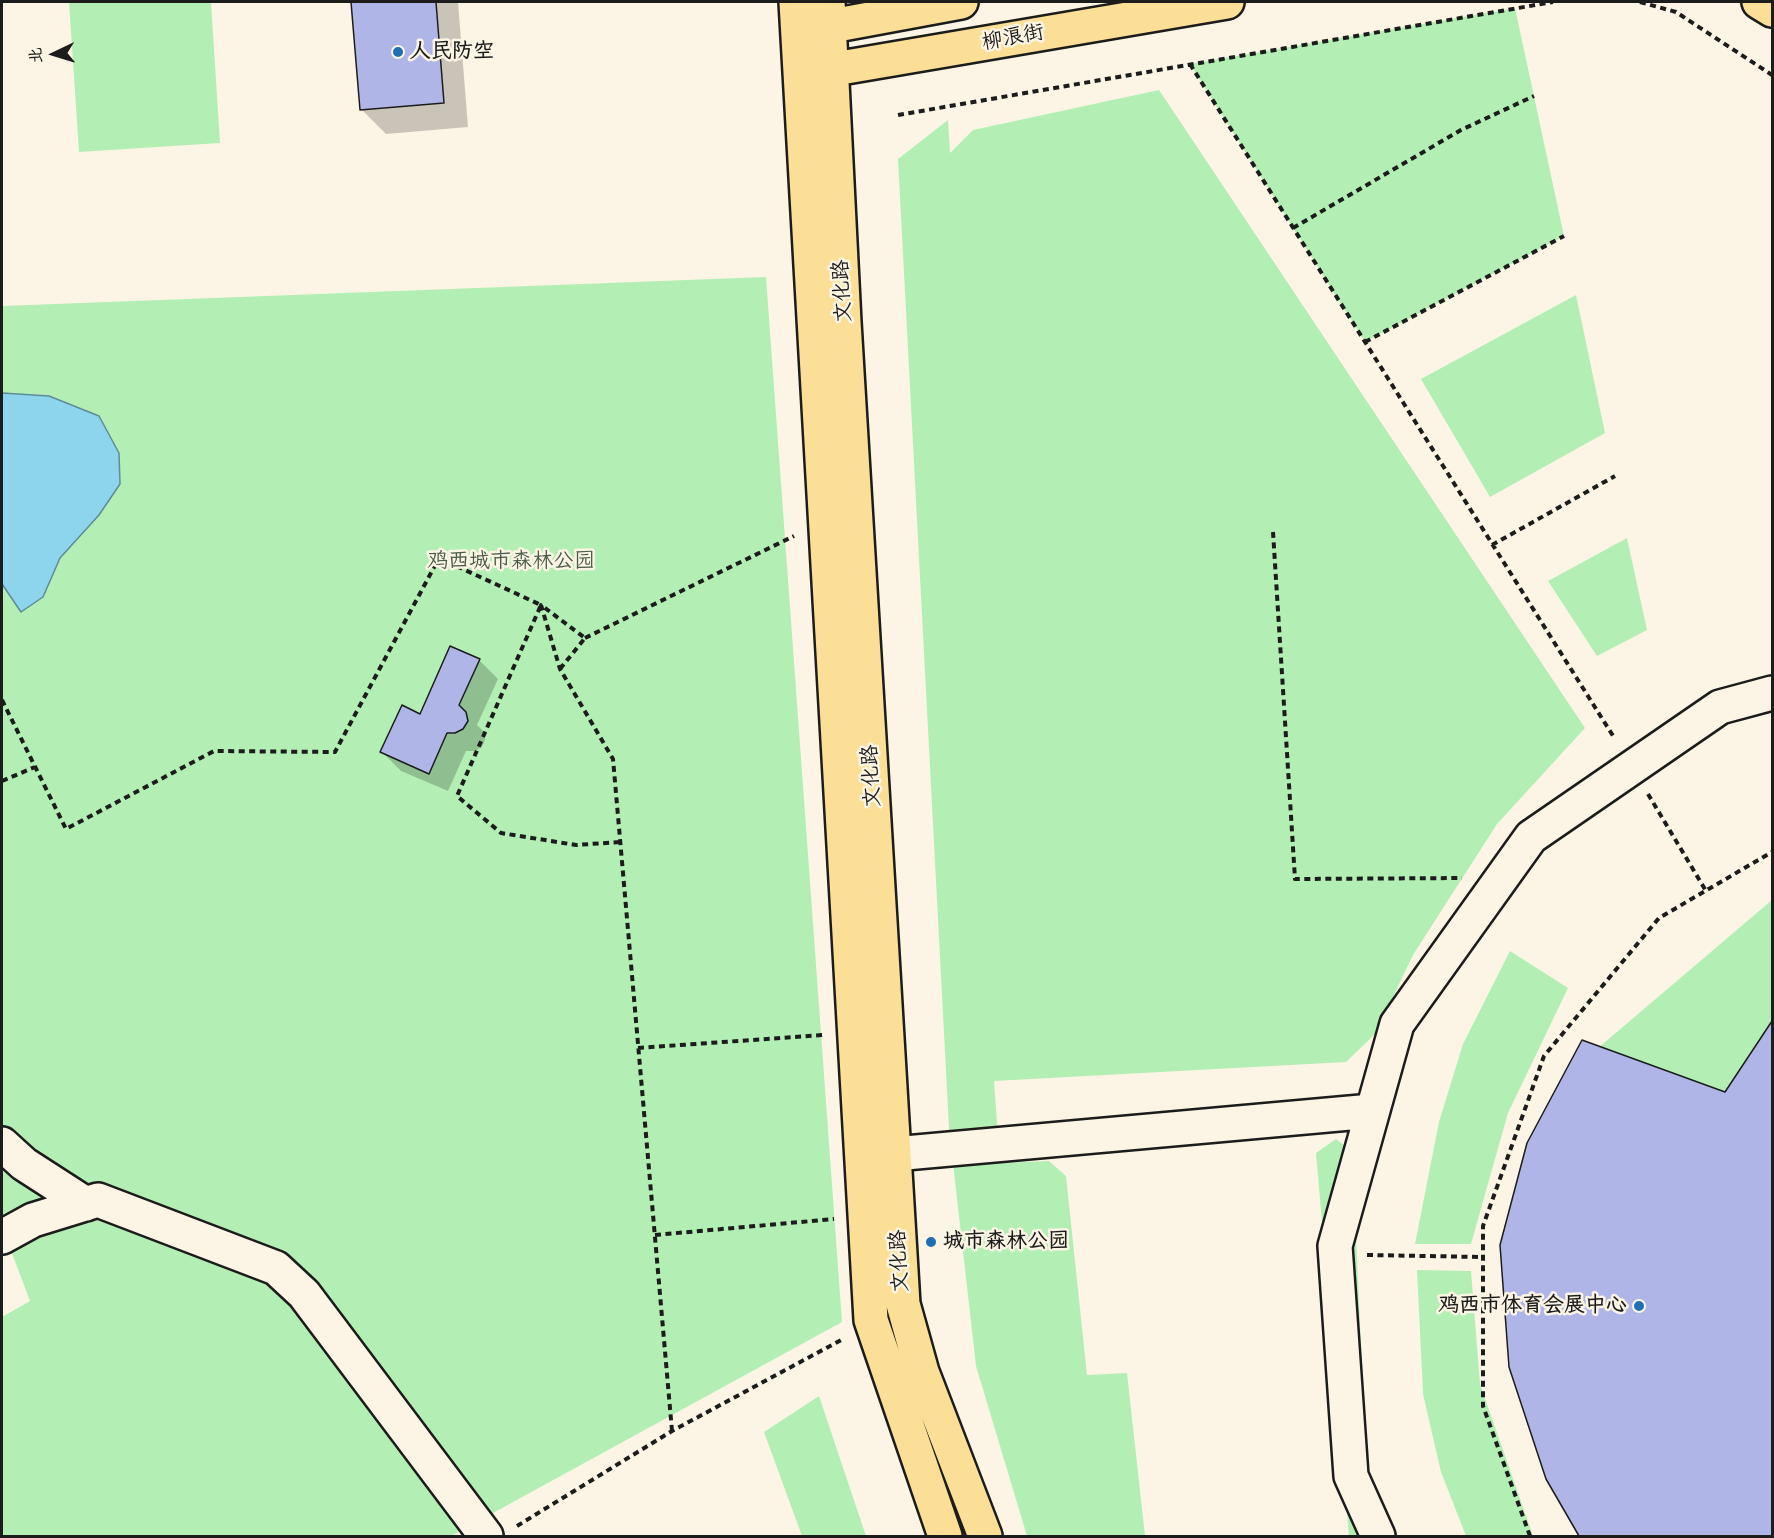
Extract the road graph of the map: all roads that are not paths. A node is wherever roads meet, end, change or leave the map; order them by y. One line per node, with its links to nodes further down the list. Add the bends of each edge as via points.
1 (961, 2): 5 (main road)
2 (1227, 2): 7 (main road, 柳浪街)
3 (1759, 2): 4 (main road)
4 (1773, 10)
5 (829, 14): 6 (main road); 7 (main road, 文化路)
6 (797, 16): 8 (main road, 文化路)
7 (833, 68): 8 (main road, 柳浪街); 12 (main road, 文化路)
8 (800, 75): 16 (main road, 文化路, via 871,1320)
9 (1773, 693): 10 (lane, via 1720,707 1531,837 1397,1024)
10 (1372, 1112): 12 (lane); 18 (lane, via 1335,1254 1351,1476)
11 (2, 1144): 13 (lane, via 24,1164)
12 (894, 1154): 17 (main road, 文化路, via 903,1304 922,1372)
13 (86, 1204): 14 (lane, via 33,1220); 15 (lane, via 99,1200 276,1268 304,1294)
14 (2, 1237)
15 (498, 1533)
16 (945, 1536)
17 (985, 1536)
18 (1378, 1536)

